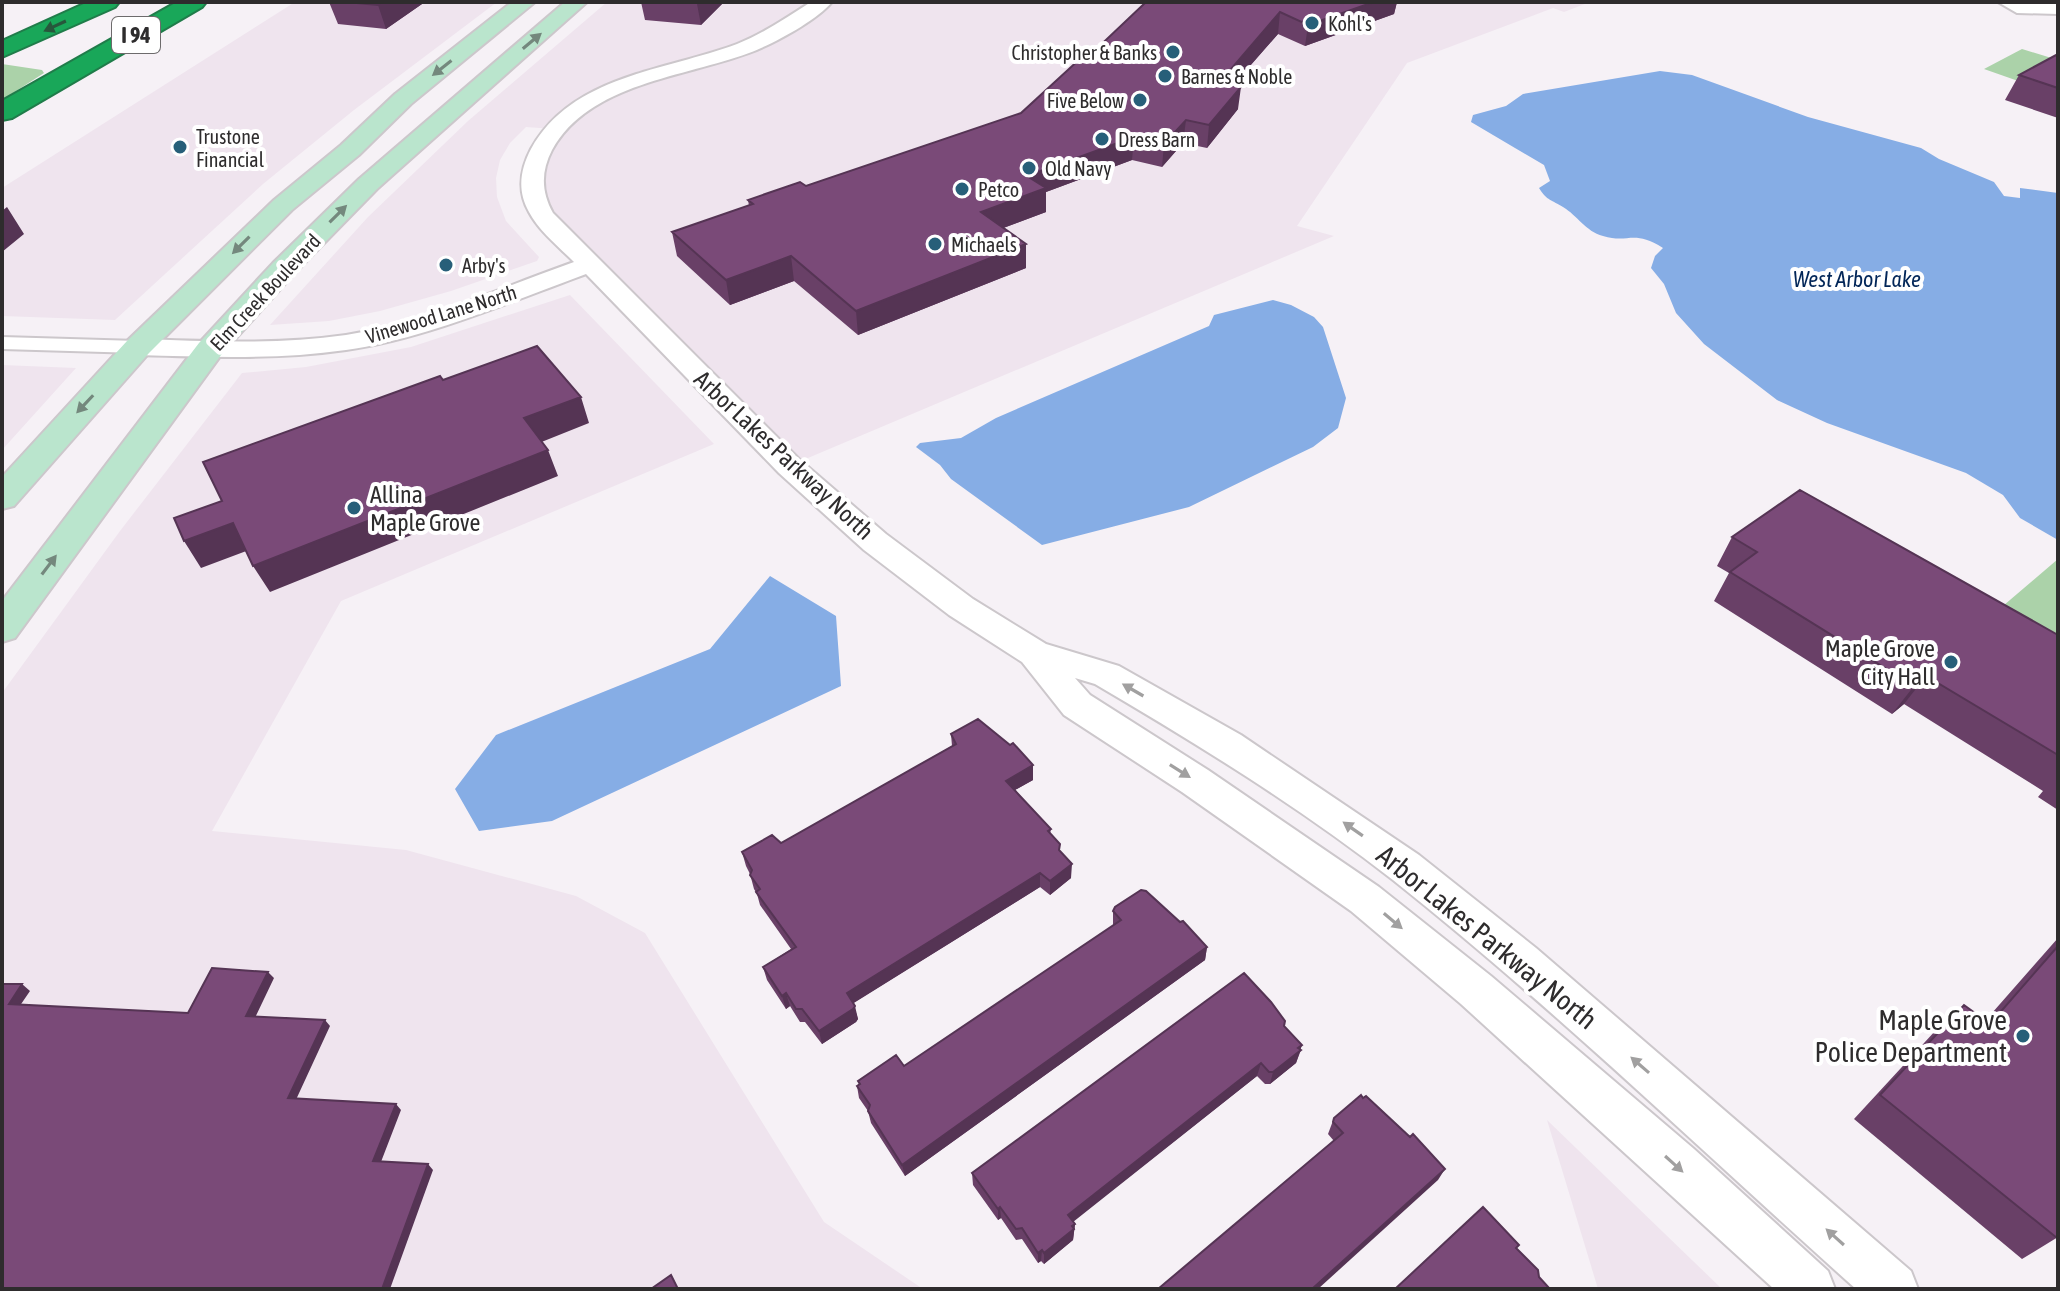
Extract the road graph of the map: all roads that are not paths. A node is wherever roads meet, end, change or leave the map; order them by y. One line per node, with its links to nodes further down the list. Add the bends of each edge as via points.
1 (107, 2): 9 (highway, I 94, one-way to 9)
2 (194, 2): 10 (highway, I 94)
3 (525, 2): 13 (main road, Elm Creek Boulevard, one-way to 13, via 403,99 283,205)
4 (577, 2): 14 (main road, Elm Creek Boulevard, one-way to 4, via 368,184)
5 (823, 2): 11 (street, Arbor Lakes Parkway North, via 744,48 621,86 555,129 534,166 533,197 543,217)
6 (2058, 3): 7 (street)
7 (2017, 6): 8 (street)
8 (2058, 9)
9 (2, 50)
10 (2, 112)
11 (588, 265): 14 (street, Vinewood Lane North, via 445,317 373,336 300,348); 17 (street, Arbor Lakes Parkway North, via 789,466 875,542 961,607)
12 (2, 343): 13 (street, Vinewood Lane North)
13 (138, 347): 14 (street, Vinewood Lane North); 15 (main road, Elm Creek Boulevard, one-way to 15)
14 (210, 349): 16 (main road, Elm Creek Boulevard, one-way to 14)
15 (2, 498)
16 (2, 628)
17 (1034, 653): 18 (street, Arbor Lakes Parkway North, one-way to 18, via 1077,705 1365,899 1476,990); 19 (street, Arbor Lakes Parkway North, one-way to 17, via 1521,961 1405,867 1228,745 1161,706 1107,675)
18 (1810, 1289)
19 (1893, 1289)

